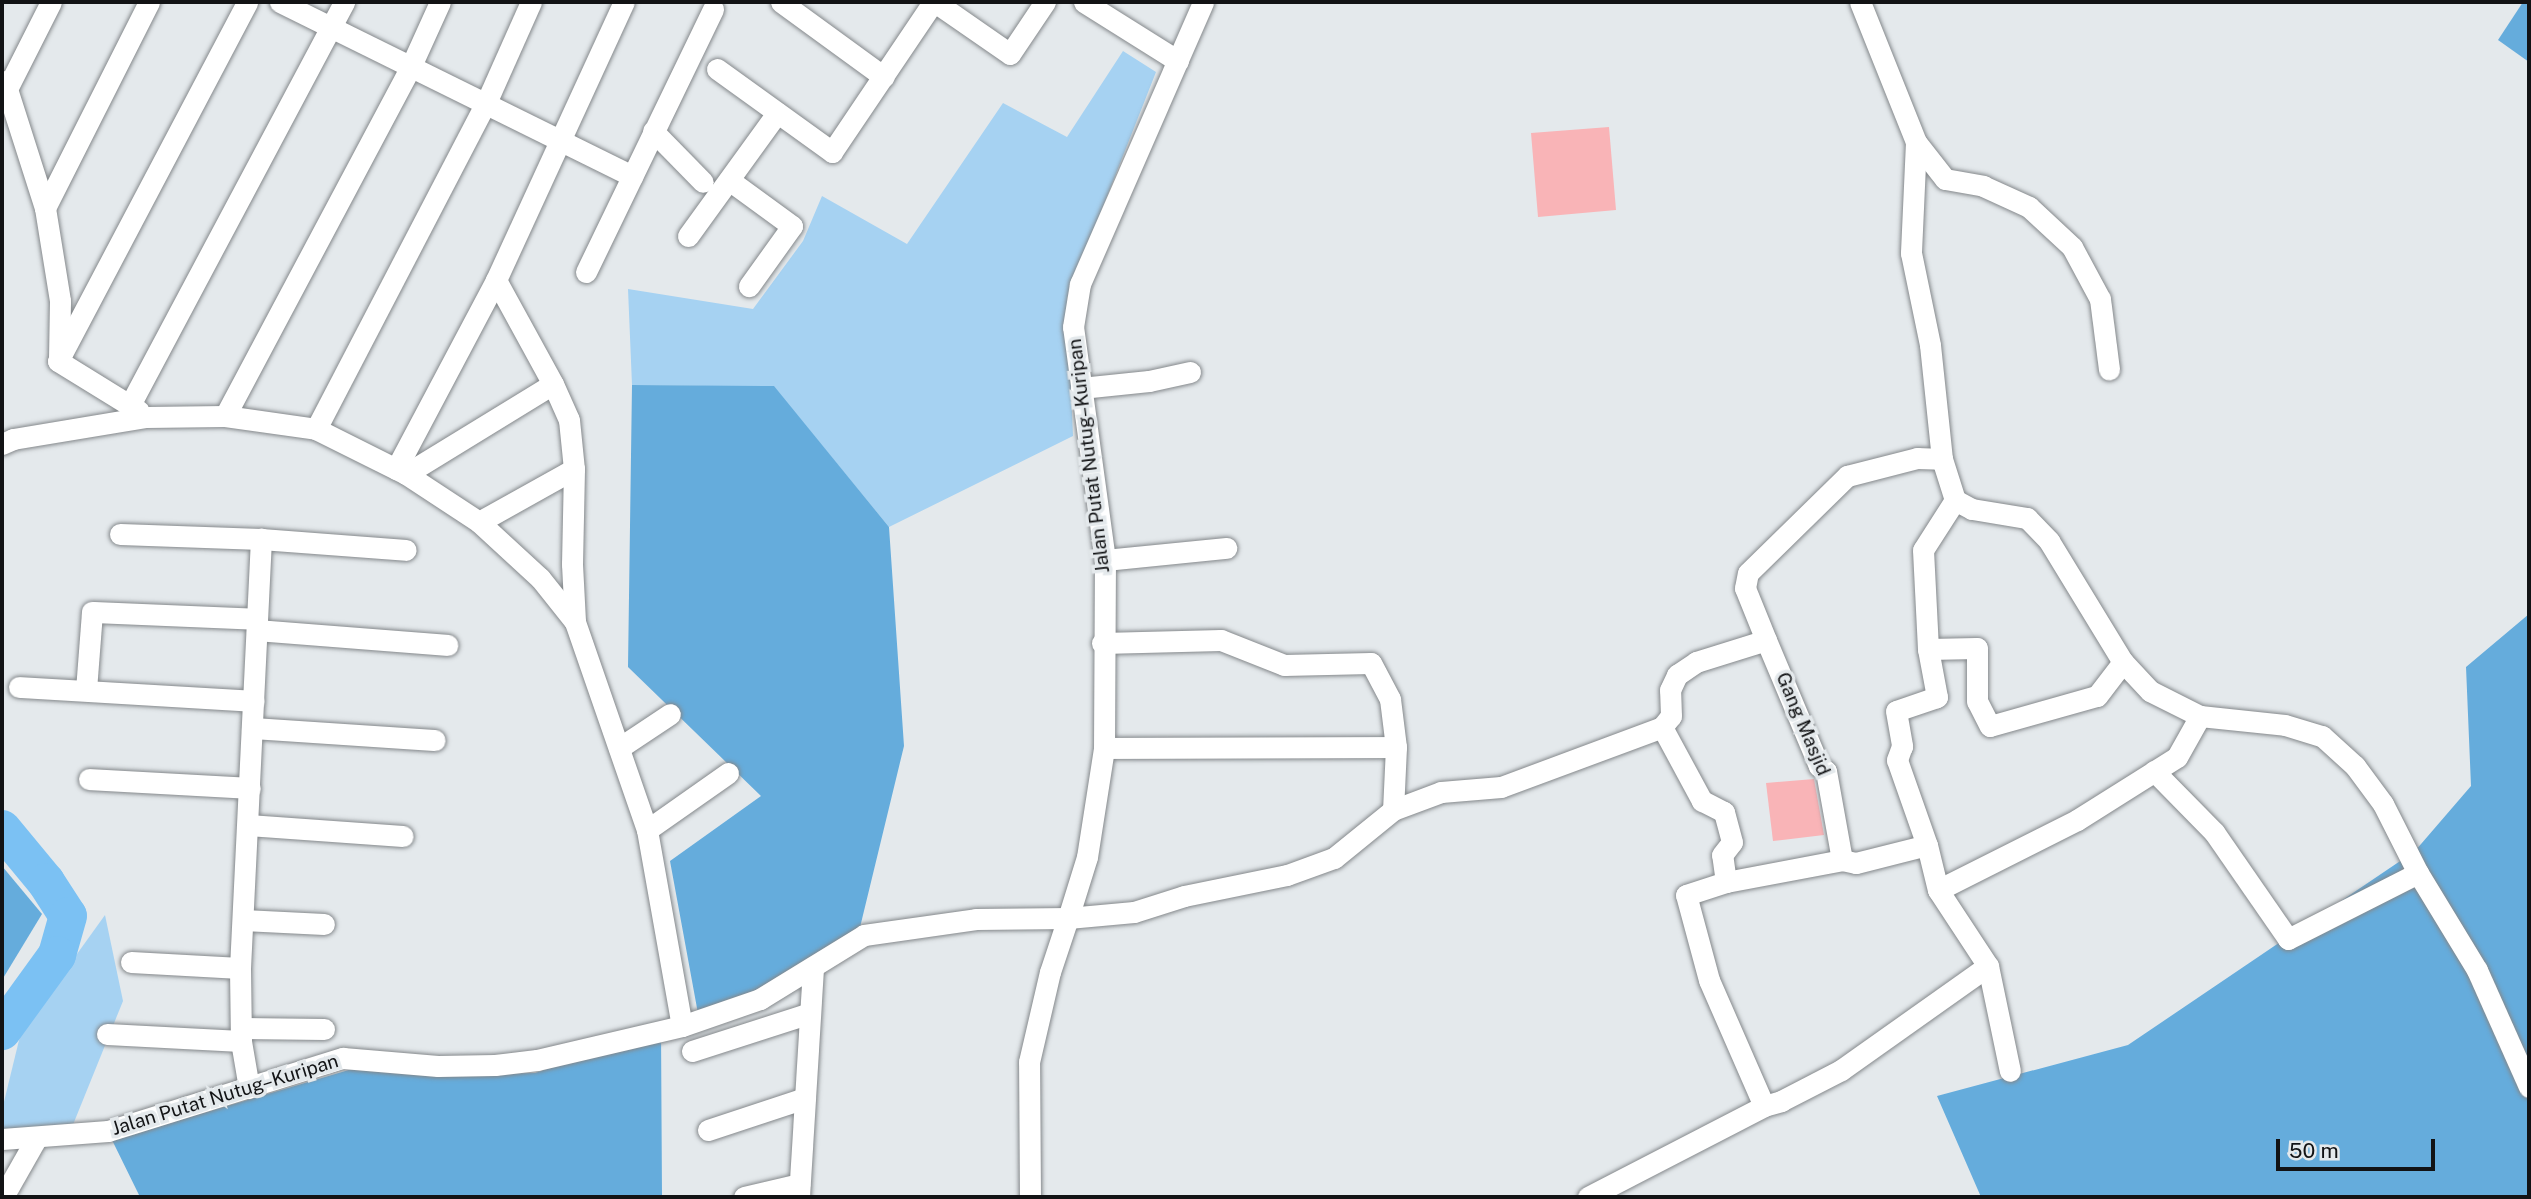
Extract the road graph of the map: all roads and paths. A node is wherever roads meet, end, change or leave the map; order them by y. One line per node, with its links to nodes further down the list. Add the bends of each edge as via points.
1 (51, 2): 21 (street)
2 (149, 2): 30 (street)
3 (247, 2): 35 (street)
4 (281, 2): 16 (street)
5 (344, 2): 16 (street)
6 (440, 2): 18 (street)
7 (531, 2): 22 (street)
8 (624, 2): 25 (street)
9 (781, 2): 20 (street)
10 (934, 2): 11 (street, via 1010,54); 20 (street)
11 (1045, 2)
12 (1084, 2): 17 (street)
13 (1203, 2): 17 (street, Jalan Putat Nutug–Kuripan)
14 (1860, 2): 26 (street)
15 (713, 9): 24 (street)
16 (333, 27): 18 (street); 40 (street)
17 (1178, 61): 39 (street, Jalan Putat Nutug–Kuripan, via 1080,284 1073,327)
18 (411, 66): 22 (street); 41 (street)
19 (718, 69): 23 (street)
20 (884, 77): 23 (street, via 832,152)
21 (4, 85): 30 (street)
22 (486, 103): 25 (street); 42 (street)
23 (777, 113): 28 (street)
24 (653, 131): 27 (street); 29 (street)
25 (558, 139): 27 (street); 33 (street)
26 (1916, 142): 36 (street, via 1945,179 1983,186 2029,207 2072,247 2100,299); 44 (street, via 1911,253 1930,345)
27 (632, 176): 32 (street)
28 (729, 180): 31 (street); 34 (street, via 792,226)
29 (703, 182)
30 (45, 208): 35 (street, via 60,300)
31 (688, 236)
32 (586, 272)
33 (496, 280): 38 (street); 46 (street)
34 (750, 286)
35 (58, 361): 40 (street)
36 (2109, 369)
37 (1190, 372): 39 (street)
38 (553, 384): 45 (street, via 569,420); 46 (street)
39 (1081, 388): 53 (street, Jalan Putat Nutug–Kuripan)
40 (138, 410): 41 (street); 43 (street)
41 (225, 416): 42 (street)
42 (316, 429): 46 (street)
43 (2, 443)
44 (1942, 459): 47 (street); 56 (street, Gang Masjid, via 1917,458 1847,476 1748,573 1745,588)
45 (574, 470): 48 (street); 54 (street)
46 (401, 471): 48 (street)
47 (1955, 500): 59 (street, via 1923,550); 60 (street, via 1972,509 2026,518 2049,541)
48 (479, 522): 54 (street, via 540,578)
49 (120, 534): 50 (street)
50 (261, 539): 52 (street); 55 (street)
51 (1226, 548): 53 (street)
52 (406, 550)
53 (1105, 559): 57 (street, Jalan Putat Nutug–Kuripan)
54 (575, 622): 70 (street)
55 (257, 624): 58 (street); 62 (street, via 92,612); 63 (street)
56 (1766, 640): 66 (street, via 1696,662 1677,674 1670,690 1671,716); 81 (street, Gang Masjid, via 1819,766 1826,771)
57 (1102, 643): 69 (street, via 1221,640 1284,665 1371,663 1390,699); 71 (street, Jalan Putat Nutug–Kuripan)
58 (447, 645)
59 (1928, 649): 60 (street, via 1977,648 1977,701 1990,726 2097,696); 80 (street, via 1937,697 1896,711 1902,746 1897,760)
60 (2123, 662): 65 (street, via 2150,691)
61 (19, 687): 62 (street)
62 (86, 690): 63 (street)
63 (254, 701): 67 (street)
64 (670, 714): 70 (street)
65 (2200, 716): 72 (street, via 2176,757); 82 (street, via 2285,725 2322,736 2355,766 2384,804)
66 (1662, 727): 76 (street, via 1501,787 1441,792); 83 (street, via 1702,801 1724,812 1732,842 1722,855)
67 (252, 728): 68 (street); 75 (street)
68 (435, 740)
69 (1396, 747): 71 (street); 76 (street)
70 (619, 748): 78 (street)
71 (1104, 748): 85 (street, Jalan Putat Nutug–Kuripan, via 1087,858)
72 (2154, 771): 82 (street, via 2214,832 2288,939); 84 (street, via 2077,820)
73 (728, 773): 78 (street)
74 (89, 779): 75 (street)
75 (250, 788): 77 (street)
76 (1393, 810): 85 (street, via 1334,858 1287,875 1184,896 1134,912)
77 (248, 825): 79 (street); 86 (street)
78 (647, 830): 93 (street)
79 (403, 836)
80 (1927, 845): 81 (street, via 1856,863); 84 (street)
81 (1842, 860): 83 (street)
82 (2418, 873): 100 (street, via 2477,970)
83 (1726, 883): 102 (street, via 1686,895 1709,980)
84 (1938, 891): 89 (street)
85 (1068, 918): 90 (street, Jalan Putat Nutug–Kuripan, via 976,919 888,929 864,935); 109 (street, via 1029,1062)
86 (243, 920): 87 (street); 91 (street)
87 (324, 924)
88 (131, 962): 91 (street)
89 (1988, 966): 98 (street); 102 (street, via 1841,1070)
90 (813, 967): 92 (street); 93 (street, Jalan Putat Nutug–Kuripan, via 760,999)
91 (240, 968): 96 (street)
92 (810, 1013): 97 (street); 101 (street)
93 (682, 1026): 99 (street, Jalan Putat Nutug–Kuripan, via 537,1060 495,1065 438,1066 343,1058)
94 (324, 1029): 96 (street)
95 (107, 1034): 96 (street)
96 (242, 1035): 99 (street)
97 (692, 1051)
98 (2010, 1070)
99 (249, 1087): 105 (street, Jalan Putat Nutug–Kuripan, via 108,1131)
100 (2529, 1087)
101 (805, 1098): 103 (street); 106 (street)
102 (1764, 1106): 110 (street)
103 (708, 1130)
104 (5, 1139): 105 (street, Jalan Putat Nutug–Kuripan)
105 (36, 1139): 107 (street)
106 (800, 1191): 108 (street)
107 (3, 1197)
108 (744, 1197)
109 (1030, 1197)
110 (1588, 1197)

